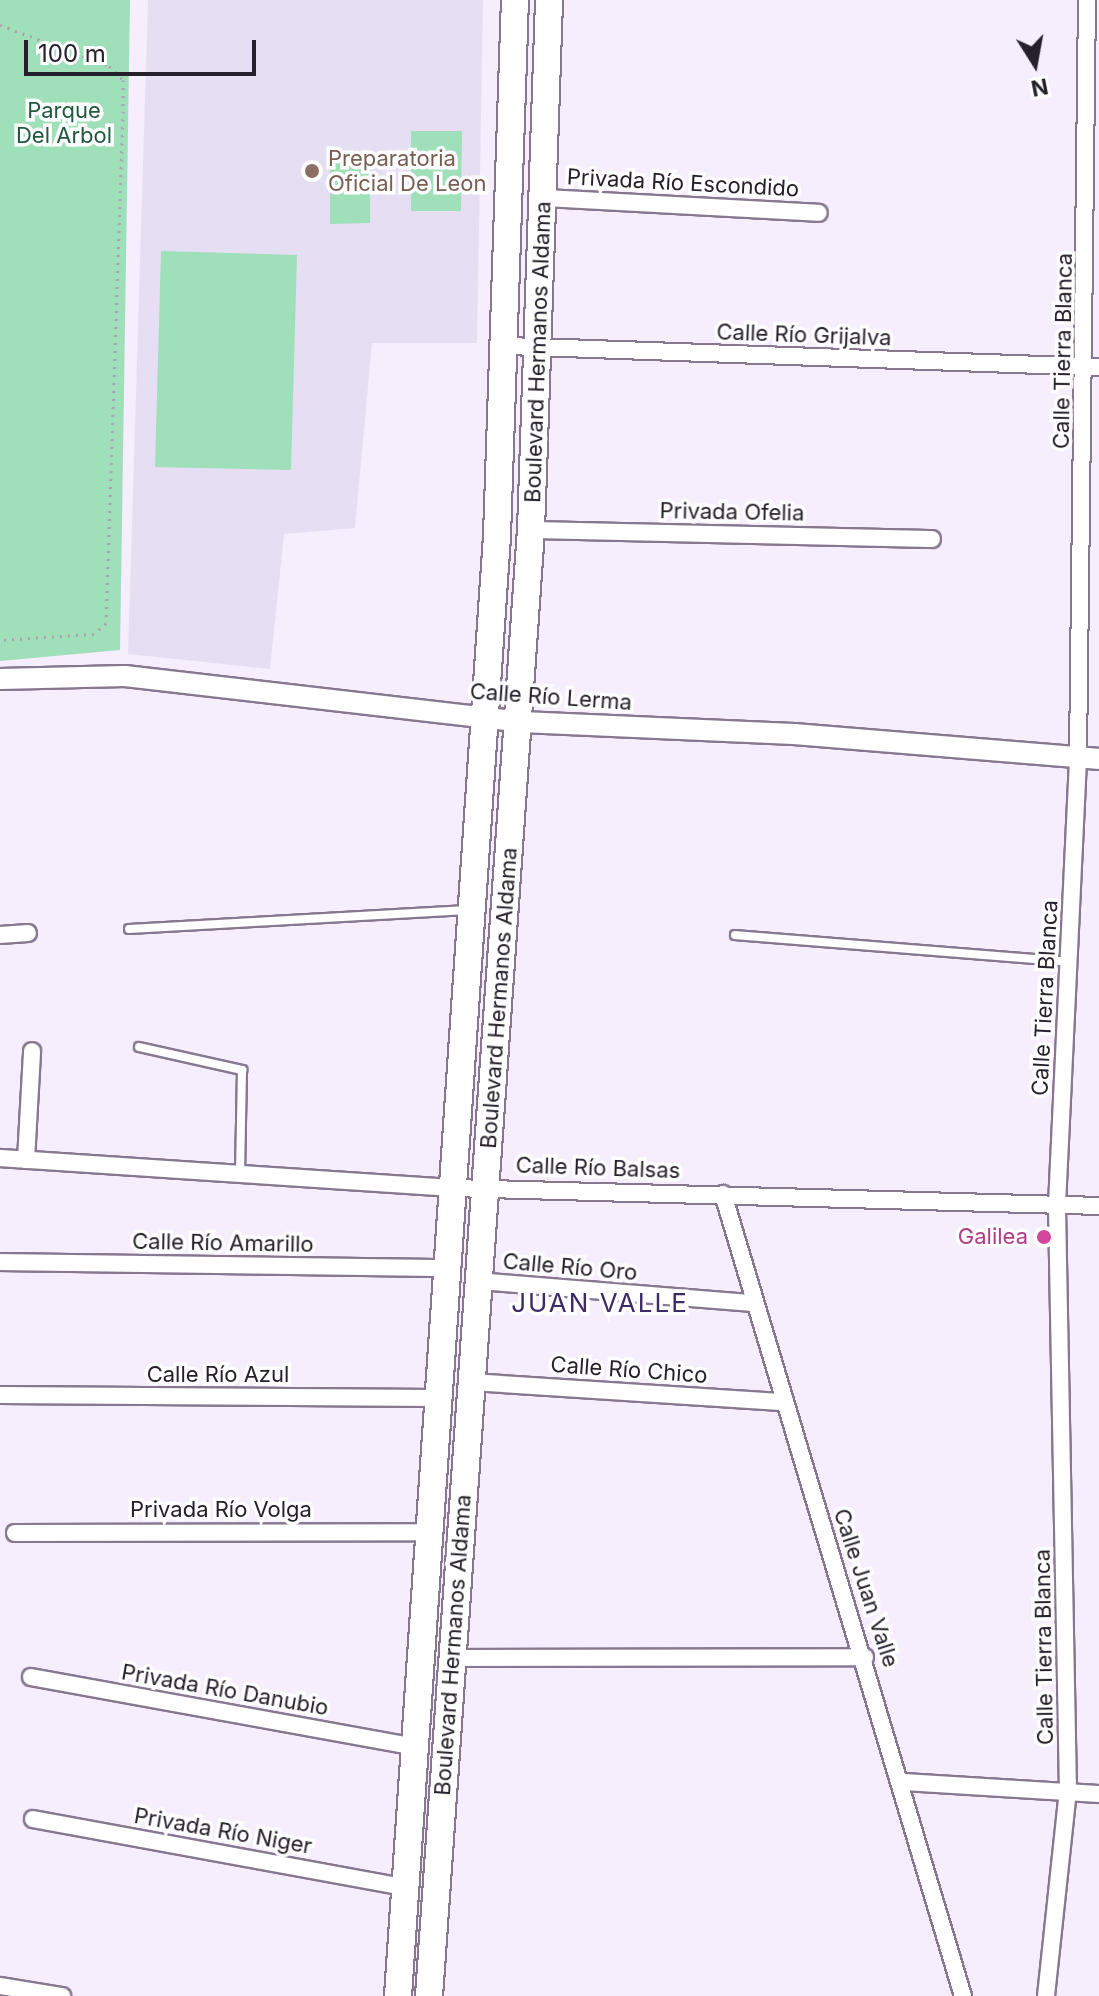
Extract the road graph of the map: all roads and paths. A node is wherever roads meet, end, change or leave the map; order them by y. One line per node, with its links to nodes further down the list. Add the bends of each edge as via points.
1 (515, 0): 7 (main road, Boulevard Hermanos Aldama)
2 (549, 0): 5 (main road, Boulevard Hermanos Aldama)
3 (1087, 0): 9 (street, Calle Tierra Blanca)
4 (0, 25): 12 (path, via 109,66 123,80 106,623 94,634)
5 (544, 198): 6 (street, Privada Río Escondido); 8 (main road, Boulevard Hermanos Aldama)
6 (819, 213)
7 (508, 346): 8 (street, Calle Río Grijalva); 14 (main road, Boulevard Hermanos Aldama)
8 (542, 348): 9 (street, Calle Río Grijalva); 10 (main road, Boulevard Hermanos Aldama)
9 (1093, 367): 16 (street, Calle Tierra Blanca)
10 (531, 530): 11 (street, Privada Ofelia); 15 (main road, Boulevard Hermanos Aldama)
11 (932, 539)
12 (0, 640)
13 (0, 679): 14 (street, Calle Río Lerma, via 125,676)
14 (485, 718): 15 (street, Calle Río Lerma); 18 (main road, Boulevard Hermanos Aldama)
15 (520, 722): 16 (street, Calle Río Lerma); 29 (main road, Boulevard Hermanos Aldama)
16 (1078, 757): 17 (street, Calle Río Lerma); 23 (street, Calle Tierra Blanca)
17 (1099, 759)
18 (472, 910): 19 (lane); 30 (main road, Boulevard Hermanos Aldama)
19 (129, 929)
20 (28, 933): 21 (street)
21 (0, 935)
22 (735, 935): 23 (lane)
23 (1068, 962): 32 (street, Calle Tierra Blanca)
24 (139, 1047): 28 (lane, via 242,1070)
25 (32, 1051): 27 (street)
26 (0, 1158): 27 (street, Calle Río Balsas)
27 (26, 1160): 28 (street, Calle Río Balsas)
28 (240, 1174): 30 (street, Calle Río Balsas)
29 (484, 1187): 30 (street, Calle Río Balsas); 31 (street, Calle Río Balsas); 36 (main road, Boulevard Hermanos Aldama)
30 (452, 1188): 35 (main road, Boulevard Hermanos Aldama)
31 (723, 1194): 32 (street, Calle Río Balsas); 37 (street, Calle Juan Valle)
32 (1057, 1205): 33 (street, Calle Río Balsas); 49 (street, Calle Tierra Blanca)
33 (1099, 1206)
34 (0, 1262): 35 (street, Calle Río Amarillo)
35 (446, 1268): 40 (main road, Boulevard Hermanos Aldama)
36 (478, 1281): 37 (street, Calle Río Oro); 38 (main road, Boulevard Hermanos Aldama)
37 (754, 1303): 41 (street, Calle Juan Valle)
38 (471, 1382): 41 (street, Calle Río Chico); 45 (main road, Boulevard Hermanos Aldama)
39 (0, 1395): 40 (street, Calle Río Azul)
40 (436, 1398): 42 (main road, Boulevard Hermanos Aldama)
41 (784, 1402): 44 (street, Calle Juan Valle)
42 (426, 1532): 43 (street, Privada Río Volga); 47 (main road, Boulevard Hermanos Aldama)
43 (15, 1533)
44 (865, 1657): 45 (street); 48 (street, Calle Juan Valle)
45 (453, 1658): 56 (main road, Boulevard Hermanos Aldama)
46 (31, 1677): 47 (street, Privada Río Danubio)
47 (412, 1746): 52 (main road, Boulevard Hermanos Aldama)
48 (904, 1782): 49 (street); 57 (street, Calle Juan Valle)
49 (1068, 1791): 50 (street); 58 (street, Calle Tierra Blanca)
50 (1099, 1794)
51 (33, 1819): 52 (street, Privada Río Niger)
52 (404, 1887): 55 (main road, Boulevard Hermanos Aldama)
53 (0, 1986): 54 (street)
54 (62, 1996)
55 (398, 1996)
56 (429, 1996)
57 (963, 1996)
58 (1046, 1996)

